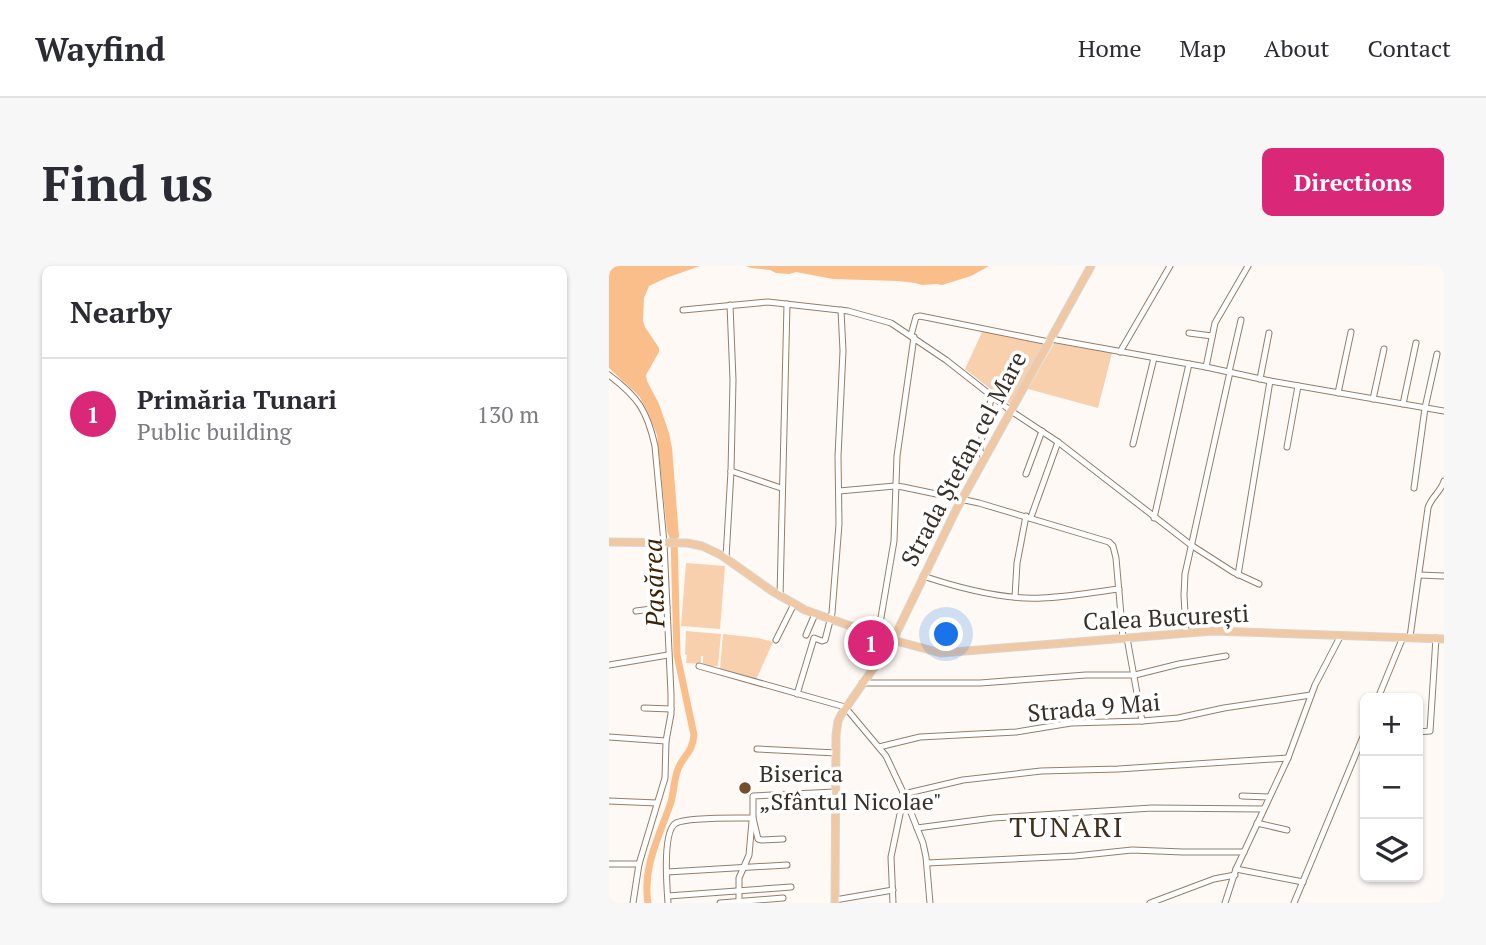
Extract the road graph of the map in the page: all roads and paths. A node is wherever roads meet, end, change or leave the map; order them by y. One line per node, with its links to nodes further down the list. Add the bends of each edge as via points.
1 (1091, 266): 14 (main road, Strada Ștefan cel Mare)
2 (1170, 266): 17 (street)
3 (1248, 266): 13 (street)
4 (787, 304): 5 (street); 7 (street); 43 (street)
5 (730, 305): 6 (street); 39 (street)
6 (683, 310)
7 (841, 310): 12 (street, via 891,323); 45 (street)
8 (1241, 320): 22 (street)
9 (1351, 332): 27 (street)
10 (1189, 333): 13 (street)
11 (1269, 333): 24 (street)
12 (912, 336): 14 (street, via 920,316); 28 (street); 42 (street)
13 (1212, 336): 21 (street)
14 (1050, 340): 17 (street); 32 (main road, Strada Ștefan cel Mare)
15 (1416, 343): 30 (street)
16 (1384, 349): 29 (street)
17 (1120, 352): 19 (street)
18 (1437, 354): 31 (street)
19 (1154, 358): 20 (street); 36 (street)
20 (1189, 364): 21 (street); 50 (street)
21 (1206, 367): 22 (street)
22 (1230, 372): 24 (street); 53 (street)
23 (609, 375): 52 (street, via 634,396 652,432)
24 (1260, 379): 25 (street)
25 (1270, 381): 26 (street); 55 (street)
26 (1298, 386): 27 (street); 37 (street)
27 (1338, 393): 29 (street)
28 (992, 396): 32 (street); 38 (street, via 980,446)
29 (1373, 398): 30 (street)
30 (1403, 404): 31 (street)
31 (1425, 408): 33 (street); 44 (street)
32 (1011, 411): 34 (street); 38 (main road, Strada Ștefan cel Mare)
33 (1444, 411)
34 (1042, 431): 35 (street); 40 (street)
35 (1058, 442): 49 (street); 50 (street)
36 (1133, 444)
37 (1287, 447)
38 (985, 458): 47 (main road, Strada Ștefan cel Mare)
39 (731, 471): 43 (street); 54 (street)
40 (1026, 474)
41 (1444, 481): 46 (street)
42 (895, 486): 45 (street); 47 (street); 70 (street, via 894,541)
43 (782, 488): 61 (street)
44 (1414, 488)
45 (839, 491): 67 (street)
46 (1434, 496): 48 (street); 56 (street, via 1428,508)
47 (962, 499): 49 (street); 57 (main road, Strada Ștefan cel Mare)
48 (1444, 499)
49 (1029, 517): 60 (street, via 1109,542 1116,558); 62 (street, via 1017,562)
50 (1154, 518): 53 (street)
51 (609, 542): 52 (main road, Calea București)
52 (666, 543): 54 (main road, Calea București, via 702,546); 64 (street)
53 (1191, 545): 55 (street); 68 (street, via 1184,583)
54 (726, 558): 61 (main road, Calea București)
55 (1238, 575): 59 (street)
56 (1419, 575): 58 (street); 72 (street)
57 (923, 576): 62 (street); 76 (main road, Strada Ștefan cel Mare)
58 (1444, 576)
59 (1259, 584)
60 (1119, 589): 62 (street); 73 (street)
61 (780, 596): 63 (main road, Calea București)
62 (1015, 597)
63 (794, 604): 66 (main road, Calea București); 75 (street)
64 (667, 607): 65 (street); 77 (street)
65 (636, 611)
66 (815, 614): 67 (main road, Calea București); 69 (street)
67 (831, 620): 70 (main road, Calea București); 84 (street, via 824,641 814,638)
68 (1186, 632): 71 (main road, Calea București); 73 (main road, Calea București)
69 (806, 635)
70 (878, 635): 76 (main road, Calea București)
71 (1341, 635): 72 (main road, Calea București); 85 (street)
72 (1406, 637): 74 (main road, Calea București); 83 (street)
73 (1125, 638): 76 (main road, Calea București, via 944,653); 81 (street)
74 (1440, 639): 90 (street, via 1430,732)
75 (776, 640)
76 (893, 640): 82 (main road, Strada Ștefan cel Mare)
77 (669, 654): 79 (street); 88 (street)
78 (1226, 656): 81 (street)
79 (609, 665)
80 (699, 666): 84 (street)
81 (1135, 675): 82 (street); 89 (street)
82 (862, 683): 86 (main road, Strada Ștefan cel Mare)
83 (1380, 693)
84 (797, 694): 86 (street)
85 (1311, 695): 89 (street, Strada 9 Mai); 97 (street)
86 (845, 707): 94 (street); 96 (main road, via 836,728)
87 (644, 708): 88 (street)
88 (671, 709): 92 (street)
89 (1142, 721): 94 (street, Strada 9 Mai, via 919,737)
90 (1423, 732)
91 (609, 737): 92 (street)
92 (666, 741): 103 (street, via 665,778)
93 (1360, 744): 118 (street)
94 (879, 747): 99 (street)
95 (757, 749): 96 (street)
96 (836, 753): 98 (main road)
97 (1288, 758): 99 (street, via 1041,771 963,780); 101 (street)
98 (835, 792): 105 (street, via 754,796); 125 (main road)
99 (904, 795): 107 (street); 120 (street, via 891,856)
100 (1242, 796): 101 (street)
101 (1269, 797): 104 (street)
102 (609, 801): 103 (street)
103 (657, 803): 113 (street)
104 (1263, 809): 106 (street); 107 (street, via 1152,808 993,818)
105 (753, 818): 109 (street, via 758,839); 115 (street); 116 (street, via 674,824)
106 (1257, 823): 108 (street); 110 (street)
107 (917, 828): 111 (street)
108 (1287, 830)
109 (783, 839)
110 (1244, 852): 111 (street, via 1132,850); 117 (street)
111 (927, 863): 130 (street)
112 (609, 864): 113 (street)
113 (639, 864): 126 (street)
114 (787, 865): 115 (street)
115 (743, 869): 116 (street); 121 (street)
116 (667, 872): 122 (street)
117 (1235, 872): 118 (street); 131 (street); 132 (street)
118 (1303, 882): 133 (street)
119 (791, 887): 121 (street)
120 (893, 890): 125 (street); 129 (street)
121 (739, 892): 122 (street); 124 (street)
122 (668, 896): 127 (street)
123 (782, 898): 124 (street)
124 (739, 902): 128 (street)
125 (835, 902)
126 (633, 903)
127 (668, 903)
128 (720, 903)
129 (893, 903)
130 (930, 903)
131 (1150, 903)
132 (1225, 903)
133 (1294, 903)

